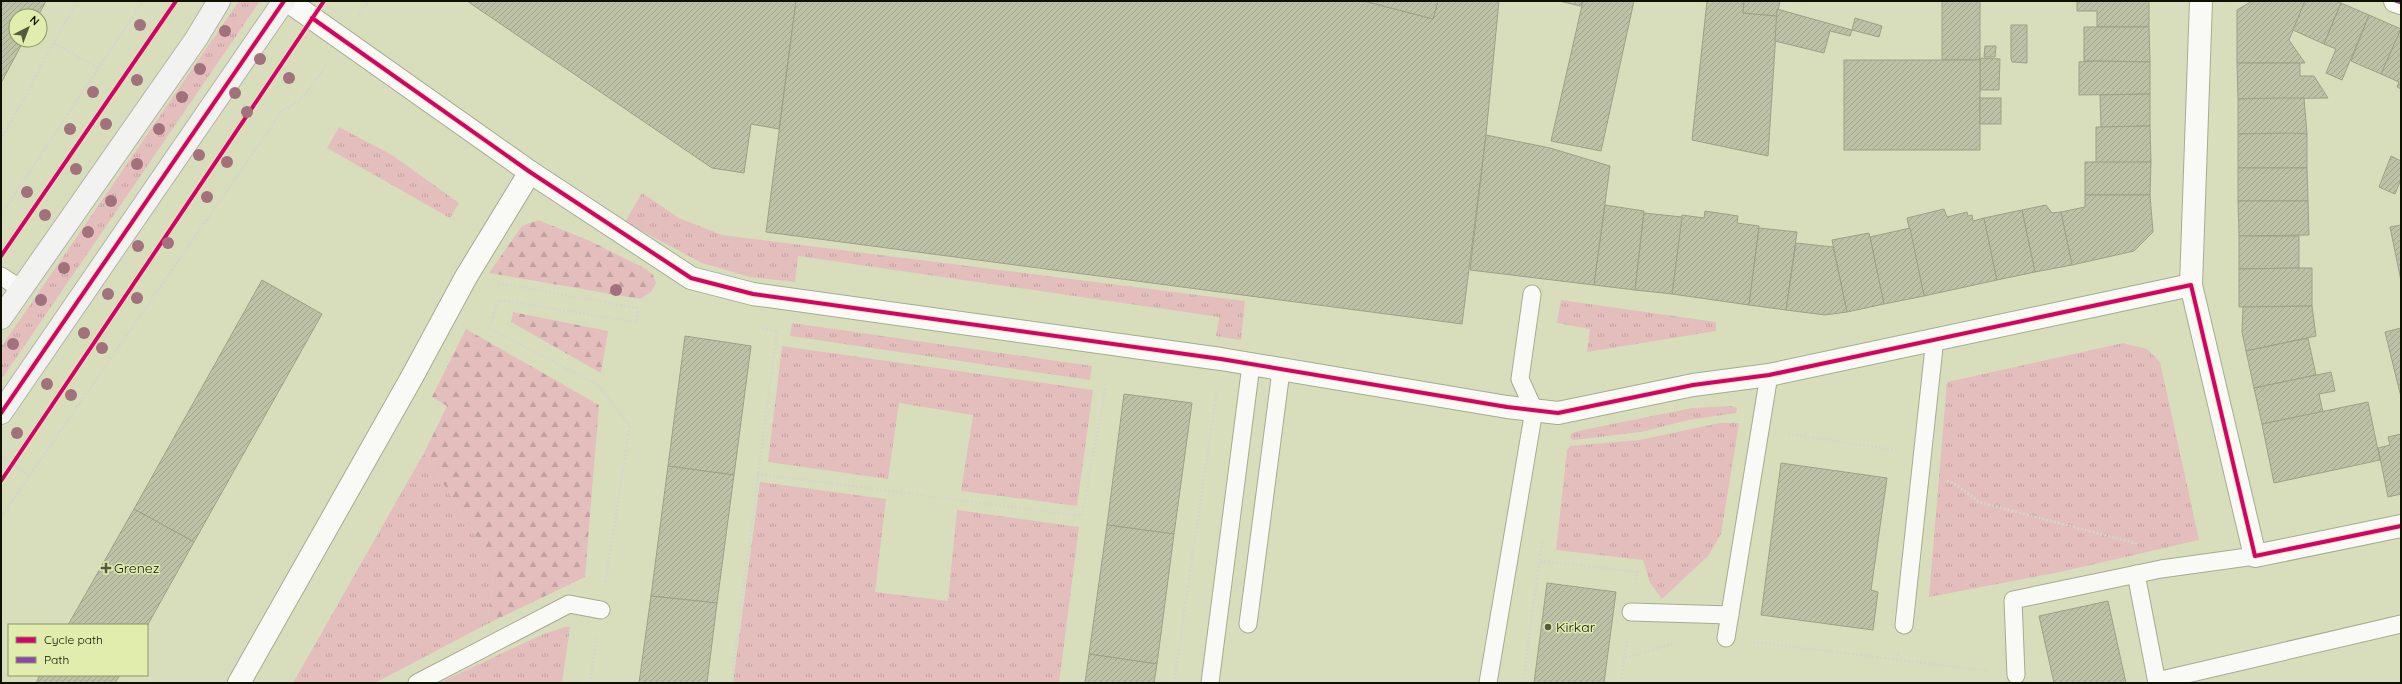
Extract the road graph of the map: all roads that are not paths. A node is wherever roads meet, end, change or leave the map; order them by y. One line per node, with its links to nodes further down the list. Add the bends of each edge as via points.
1 (219, 1): 10 (main road, via 196,39)
2 (284, 1): 18 (main road)
3 (288, 1): 7 (street)
4 (2201, 1): 9 (street)
5 (2395, 1): 6 (street)
6 (2401, 4)
7 (530, 172): 14 (street, via 692,278 753,294); 31 (street, via 466,277)
8 (1, 276): 10 (lane)
9 (2191, 285): 13 (street); 20 (street)
10 (21, 289): 12 (main road)
11 (1532, 294): 17 (lane, via 1520,379)
12 (1, 318)
13 (1935, 338): 16 (street); 27 (lane)
14 (1251, 365): 15 (street); 33 (lane)
15 (1281, 371): 17 (street); 25 (lane)
16 (1769, 375): 17 (street, via 1693,385 1558,413); 24 (lane)
17 (1534, 410): 34 (lane)
18 (1, 413)
19 (2401, 526): 20 (street)
20 (2255, 556): 21 (lane)
21 (2136, 574): 29 (lane, via 2013,600); 30 (lane)
22 (601, 610): 32 (lane, via 569,604)
23 (1631, 612): 24 (lane)
24 (1730, 615): 28 (lane)
25 (1248, 624)
26 (2401, 624): 30 (lane)
27 (1904, 625)
28 (1726, 638)
29 (2016, 675)
30 (2157, 682)
31 (239, 683)
32 (417, 683)
33 (1210, 683)
34 (1488, 683)

